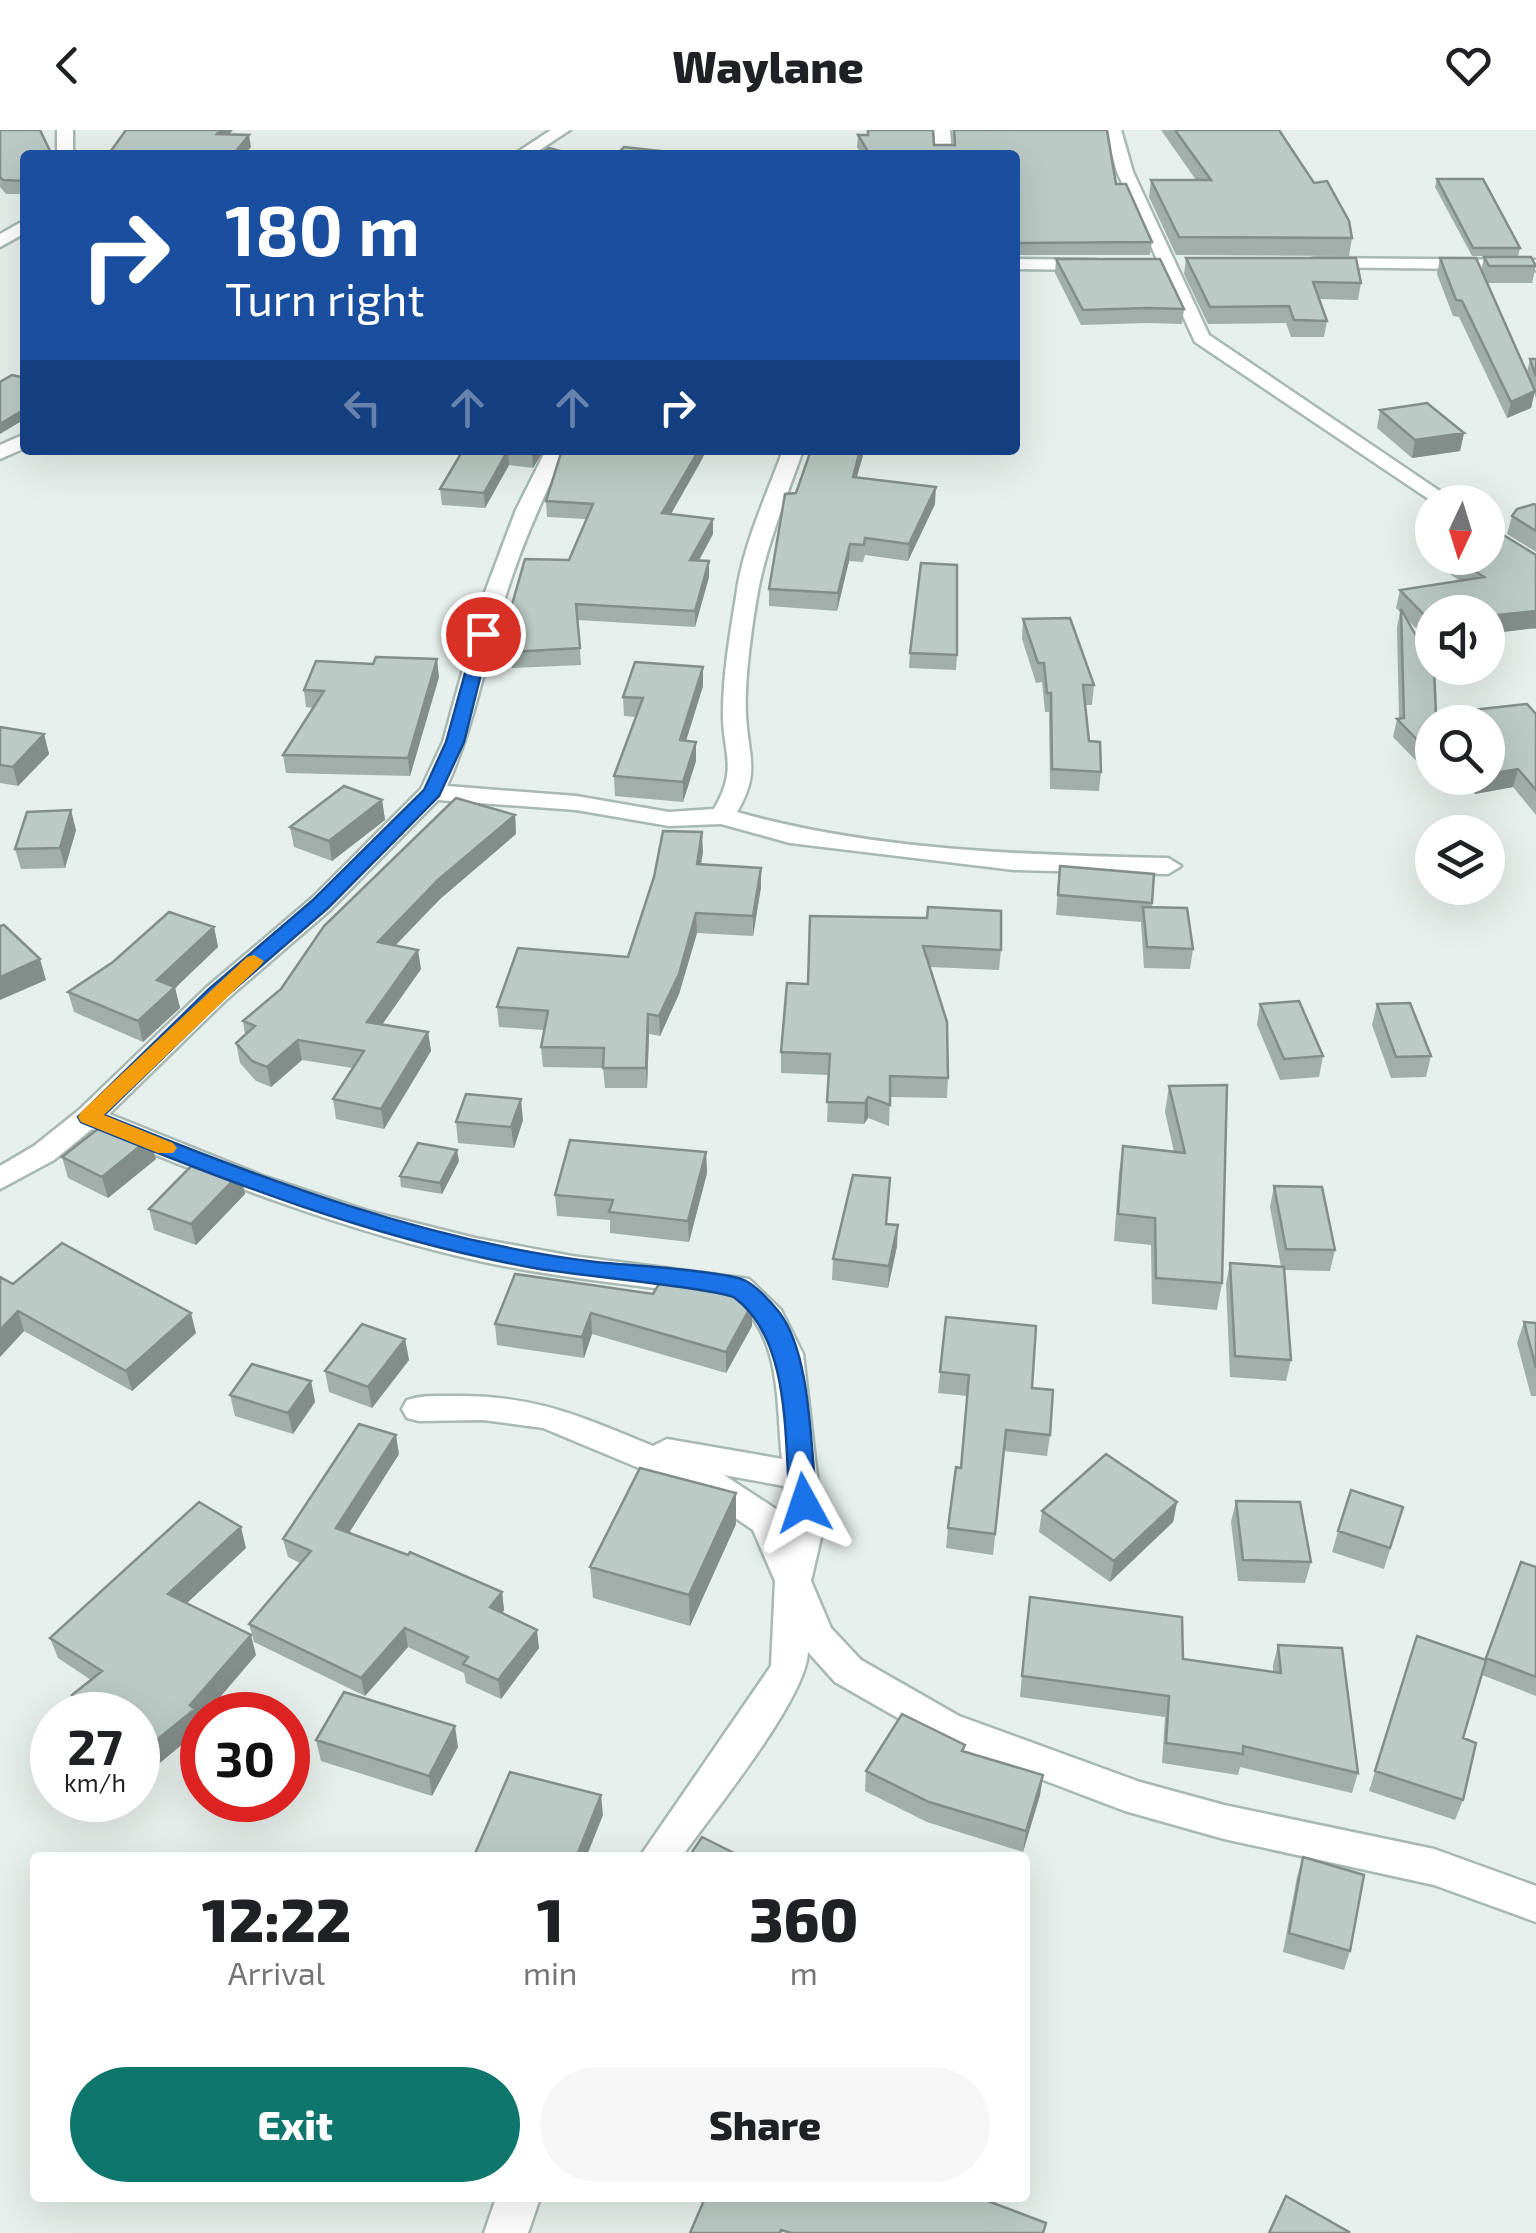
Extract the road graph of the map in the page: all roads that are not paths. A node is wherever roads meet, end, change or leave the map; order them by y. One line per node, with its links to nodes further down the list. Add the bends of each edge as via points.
1 (562, 130): 3 (street)
2 (1113, 130): 10 (street, via 1193,326 1215,350)
3 (528, 150)
4 (1020, 264): 7 (street)
5 (1300, 264): 6 (street)
6 (1536, 265)
7 (1110, 266)
8 (554, 455): 11 (street, via 493,600 455,742)
9 (791, 455): 12 (street, via 747,592 734,715 742,758)
10 (1420, 485)
11 (432, 792): 12 (street, via 576,803 669,819); 14 (street)
12 (722, 816): 13 (street, via 790,835 1014,862)
13 (1168, 866)
14 (89, 1117): 15 (street); 18 (street, via 365,1221 572,1267 738,1287 770,1318 787,1354)
15 (0, 1179)
16 (419, 1408): 17 (street, via 547,1416)
17 (604, 1440): 18 (street); 19 (street, via 711,1484 768,1521)
18 (801, 1476): 19 (street, via 806,1529)
19 (792, 1581): 20 (street, via 789,1666); 21 (street, via 817,1636 848,1671 946,1727 1139,1798 1434,1868)
20 (662, 1852)
21 (1536, 1904)
22 (517, 2202): 23 (street)
23 (506, 2233)

